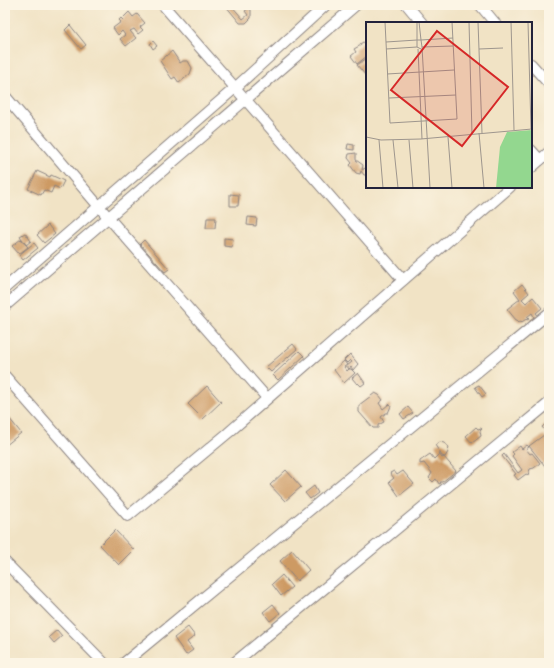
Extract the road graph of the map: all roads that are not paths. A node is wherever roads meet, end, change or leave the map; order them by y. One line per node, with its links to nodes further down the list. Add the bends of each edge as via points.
1 (163, 5): 10 (street)
2 (326, 5): 10 (street)
3 (356, 5): 12 (street)
4 (407, 5): 6 (street)
5 (480, 5): 7 (street)
6 (421, 22)
7 (494, 22)
8 (532, 65): 9 (street)
9 (549, 84)
10 (235, 88): 12 (street); 18 (street)
11 (5, 96): 18 (street)
12 (245, 100): 19 (street); 20 (street)
13 (532, 151): 15 (street)
14 (549, 152): 15 (street)
15 (540, 160): 16 (street)
16 (532, 167)
17 (509, 188): 20 (street)
18 (98, 206): 19 (street); 21 (street)
19 (108, 217): 22 (street); 25 (street)
20 (403, 280): 25 (street)
21 (5, 288)
22 (5, 306)
23 (549, 314): 29 (street)
24 (5, 376): 25 (street, via 128,516)
25 (267, 398)
26 (549, 403): 30 (street)
27 (5, 562): 28 (street)
28 (104, 663)
29 (124, 663)
30 (234, 663)

